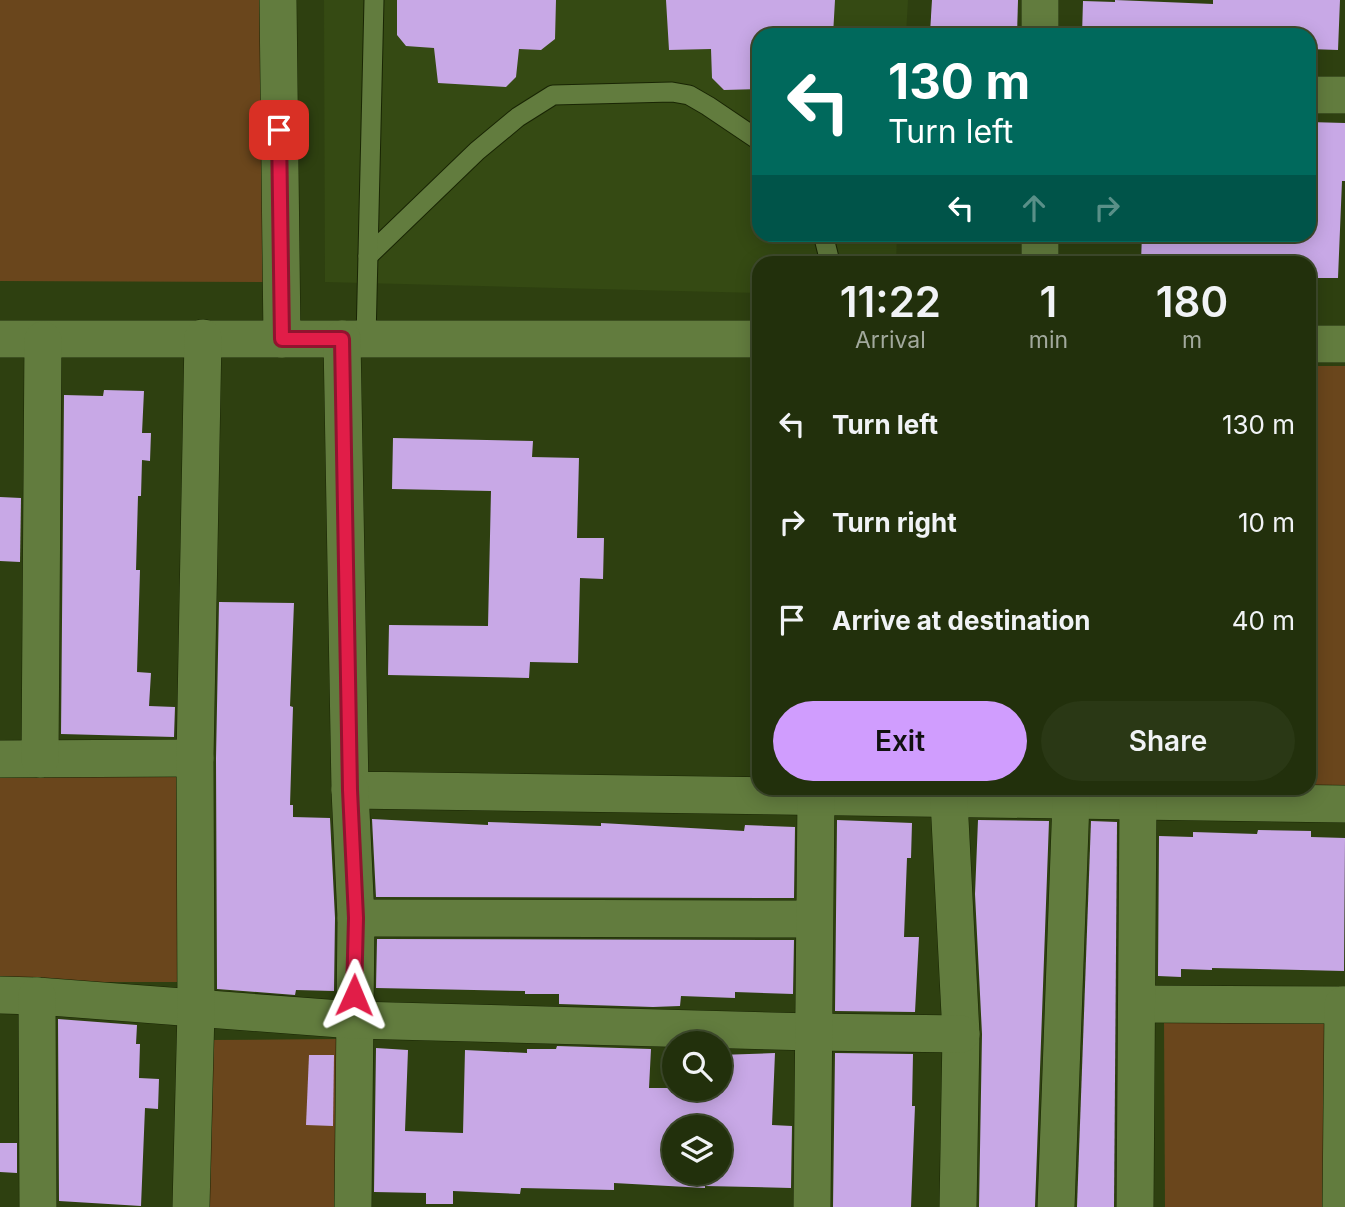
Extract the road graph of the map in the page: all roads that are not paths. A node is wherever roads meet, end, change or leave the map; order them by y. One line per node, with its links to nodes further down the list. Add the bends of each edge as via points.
1 (278, 0): 11 (street)
2 (374, 0): 8 (lane)
3 (1040, 0): 4 (street)
4 (1040, 28)
5 (1316, 95): 6 (street)
6 (1345, 95)
7 (752, 136): 8 (lane, via 689,96 672,92 552,95 477,151)
8 (368, 256): 12 (lane)
9 (203, 338): 11 (street); 13 (street); 17 (street)
10 (0, 339): 13 (street)
11 (282, 339): 12 (street)
12 (354, 339): 14 (street); 20 (street)
13 (43, 340): 19 (street)
14 (752, 340)
15 (1316, 344): 16 (street)
16 (1345, 344)
17 (195, 758): 19 (street); 33 (street)
18 (0, 759): 19 (street)
19 (40, 759)
20 (350, 790): 23 (street); 27 (street)
21 (945, 795): 23 (street); 24 (street); 36 (street)
22 (1293, 796): 25 (street); 26 (street)
23 (816, 797): 28 (street)
24 (1070, 802): 25 (street); 42 (street)
25 (1138, 803): 31 (street)
26 (1345, 804)
27 (356, 918): 28 (street); 34 (street)
28 (814, 919): 35 (street)
29 (0, 995): 30 (street)
30 (37, 996): 33 (street); 37 (street)
31 (1137, 1004): 32 (street); 43 (street)
32 (1344, 1005): 44 (street)
33 (196, 1010): 34 (street); 38 (street)
34 (354, 1020): 35 (street); 39 (street)
35 (813, 1032): 36 (street); 40 (street)
36 (961, 1034): 41 (street)
37 (38, 1207)
38 (191, 1207)
39 (353, 1207)
40 (812, 1207)
41 (958, 1207)
42 (1056, 1207)
43 (1135, 1207)
44 (1341, 1207)

